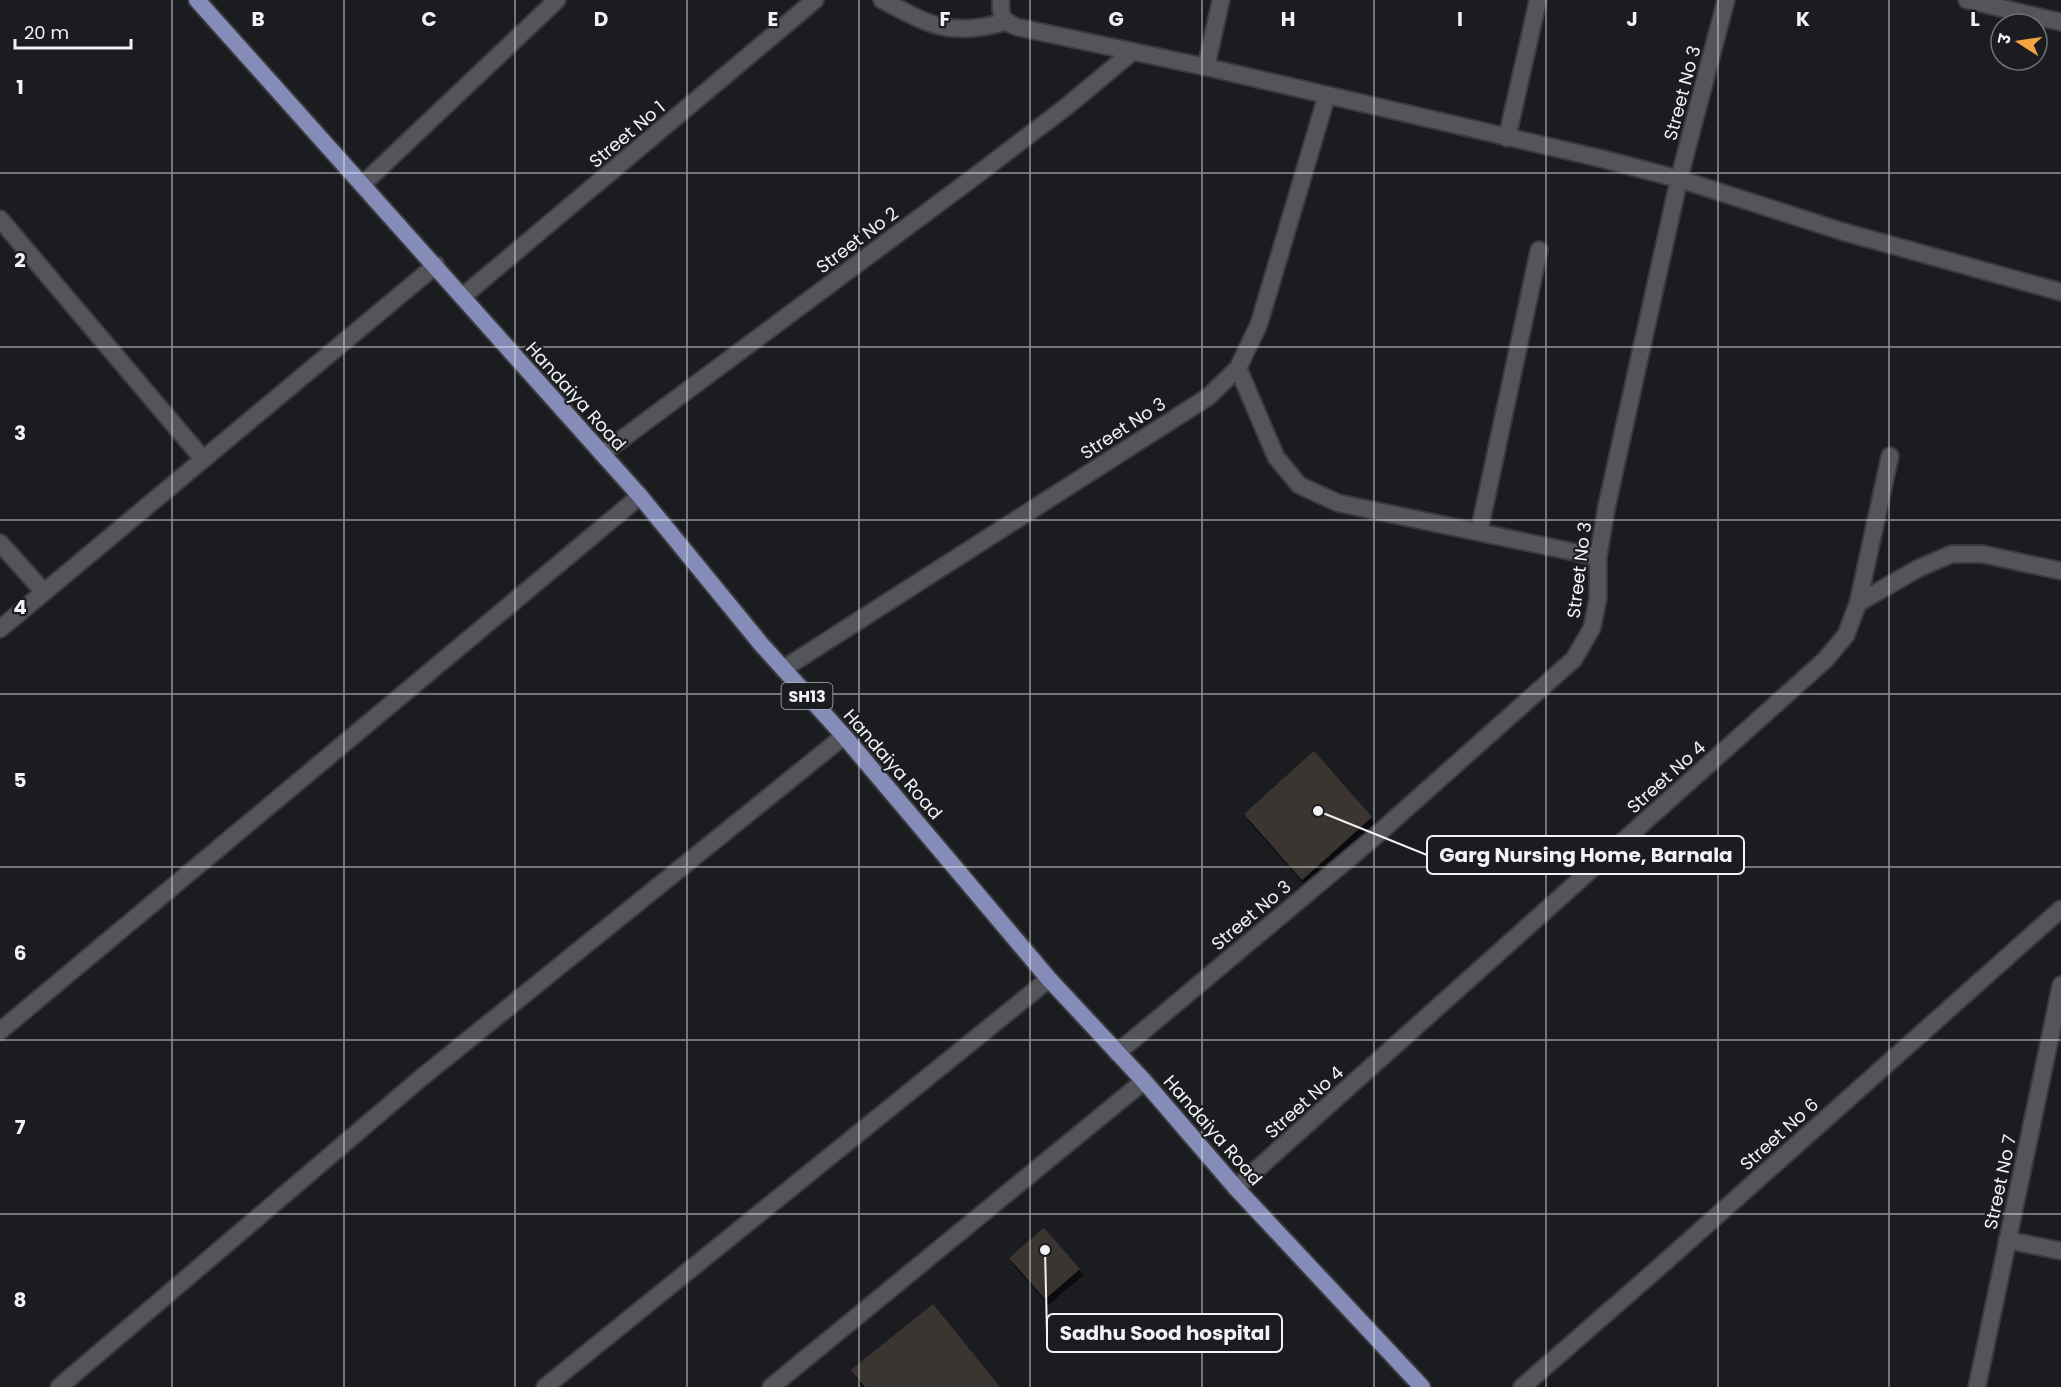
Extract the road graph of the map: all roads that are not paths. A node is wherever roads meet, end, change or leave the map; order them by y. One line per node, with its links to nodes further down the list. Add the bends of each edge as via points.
1 (197, 0): 17 (main road, Handaiya Road / SH13)
2 (557, 0): 17 (street)
3 (815, 0): 22 (street, Street No 1)
4 (882, 0): 10 (street, via 939,27 971,29)
5 (1001, 0): 10 (street)
6 (1221, 0): 13 (street)
7 (1538, 0): 15 (street)
8 (1726, 0): 16 (street, Street No 3)
9 (1966, 0): 11 (street)
10 (1005, 22): 12 (street)
11 (2061, 22)
12 (1132, 52): 13 (street); 24 (street, Street No 2, via 1066,108)
13 (1206, 67): 14 (street)
14 (1327, 95): 15 (street); 23 (street, Street No 3, via 1259,324)
15 (1507, 138): 16 (street)
16 (1679, 179): 21 (street, via 1844,232); 30 (street, Street No 3)
17 (363, 184): 20 (main road, Handaiya Road / SH13)
18 (0, 219): 26 (street)
19 (1539, 250): 28 (street)
20 (436, 266): 22 (main road, Handaiya Road / SH13); 26 (street)
21 (2061, 291)
22 (462, 297): 24 (main road, Handaiya Road / SH13)
23 (1238, 368): 28 (street, via 1276,457 1299,485 1338,503); 35 (street, Street No 3, via 1208,397)
24 (602, 454): 27 (main road, Handaiya Road / SH13)
25 (1890, 456): 33 (street, Street No 4)
26 (203, 459): 32 (street)
27 (640, 496): 35 (main road, Handaiya Road / SH13); 40 (street)
28 (1479, 532): 30 (street)
29 (0, 543): 32 (street)
30 (1598, 557): 41 (street, Street No 3, via 1598,598 1592,628 1574,659 1371,840)
31 (2061, 571): 33 (street, via 1982,554 1952,554)
32 (44, 592): 34 (street)
33 (1858, 603): 43 (street, Street No 4, via 1846,635 1825,660)
34 (0, 629)
35 (783, 669): 36 (main road, Handaiya Road / SH13)
36 (844, 736): 38 (main road, Handaiya Road / SH13); 46 (street, via 422,1078)
37 (2061, 909): 50 (street, Street No 6)
38 (1049, 979): 41 (main road, Handaiya Road / SH13); 47 (street)
39 (2061, 986): 44 (street, Street No 7)
40 (0, 1031)
41 (1117, 1053): 42 (main road, Handaiya Road / SH13)
42 (1144, 1081): 43 (main road, Handaiya Road / SH13); 48 (street)
43 (1236, 1188): 49 (main road, Handaiya Road / SH13)
44 (2007, 1240): 45 (street); 51 (street, Street No 7)
45 (2061, 1251)
46 (59, 1387)
47 (545, 1387)
48 (771, 1387)
49 (1422, 1387)
50 (1522, 1387)
51 (1977, 1387)

